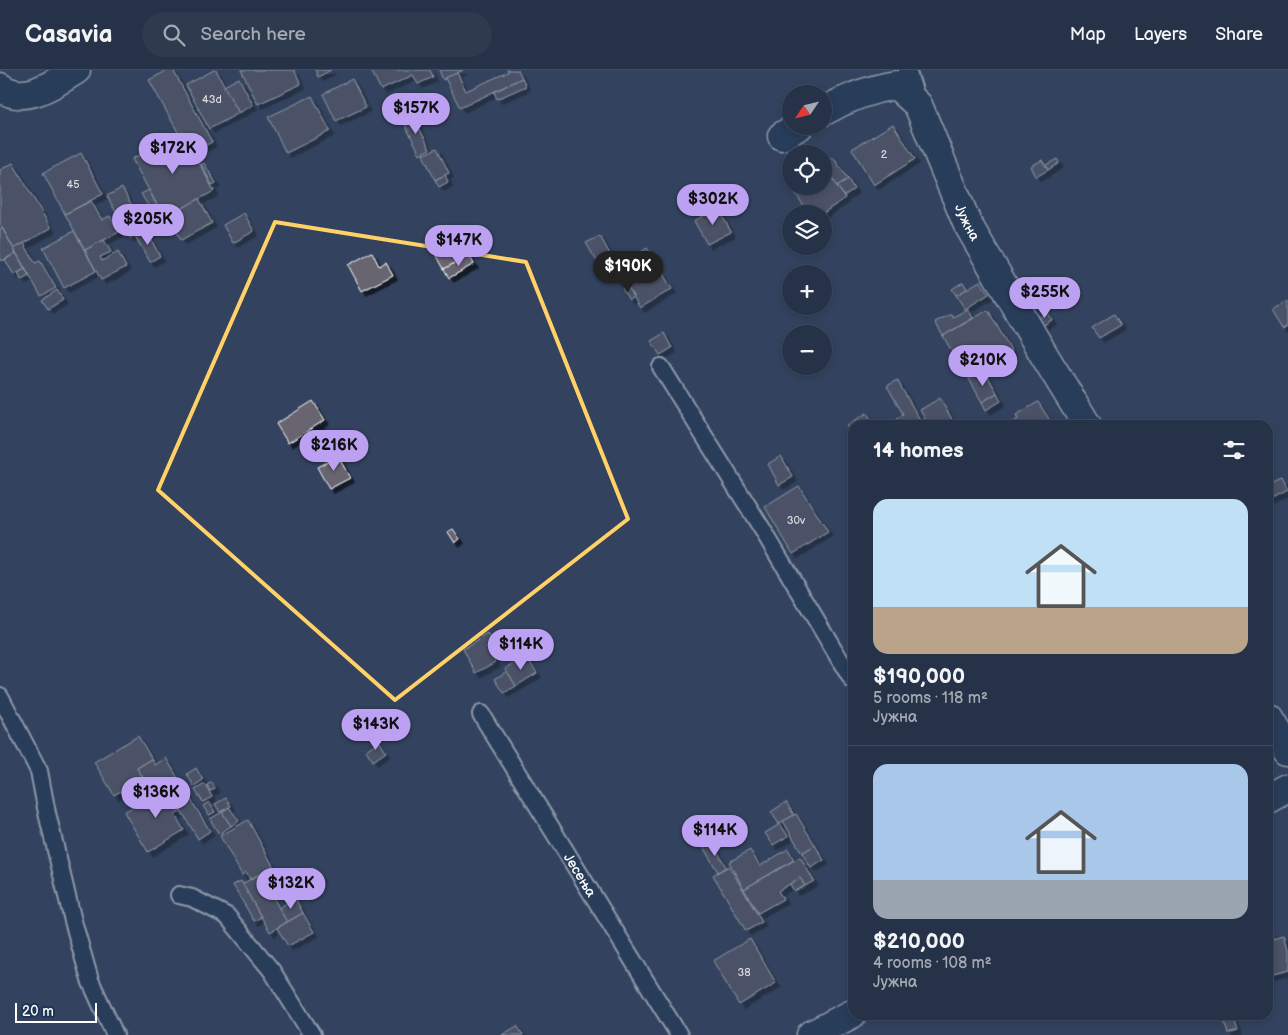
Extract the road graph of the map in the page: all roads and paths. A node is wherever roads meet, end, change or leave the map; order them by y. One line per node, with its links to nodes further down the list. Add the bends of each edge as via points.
1 (76, 70): 3 (street, via 31,93 17,94)
2 (907, 70): 4 (lane)
3 (0, 87)
4 (918, 105): 5 (street, Јужна, via 896,85 875,88); 7 (street, Јужна, via 967,223)
5 (832, 107)
6 (661, 367): 8 (lane)
7 (1084, 420)
8 (848, 673)
9 (0, 696): 17 (lane, via 39,771 90,980)
10 (481, 714): 19 (lane, Јесења)
11 (1273, 724): 12 (street)
12 (1288, 750)
13 (1288, 788): 14 (street)
14 (1273, 796)
15 (180, 895): 18 (lane, via 227,916 272,971)
16 (848, 1016): 20 (street)
17 (115, 1035)
18 (312, 1035)
19 (679, 1035)
20 (811, 1035)

